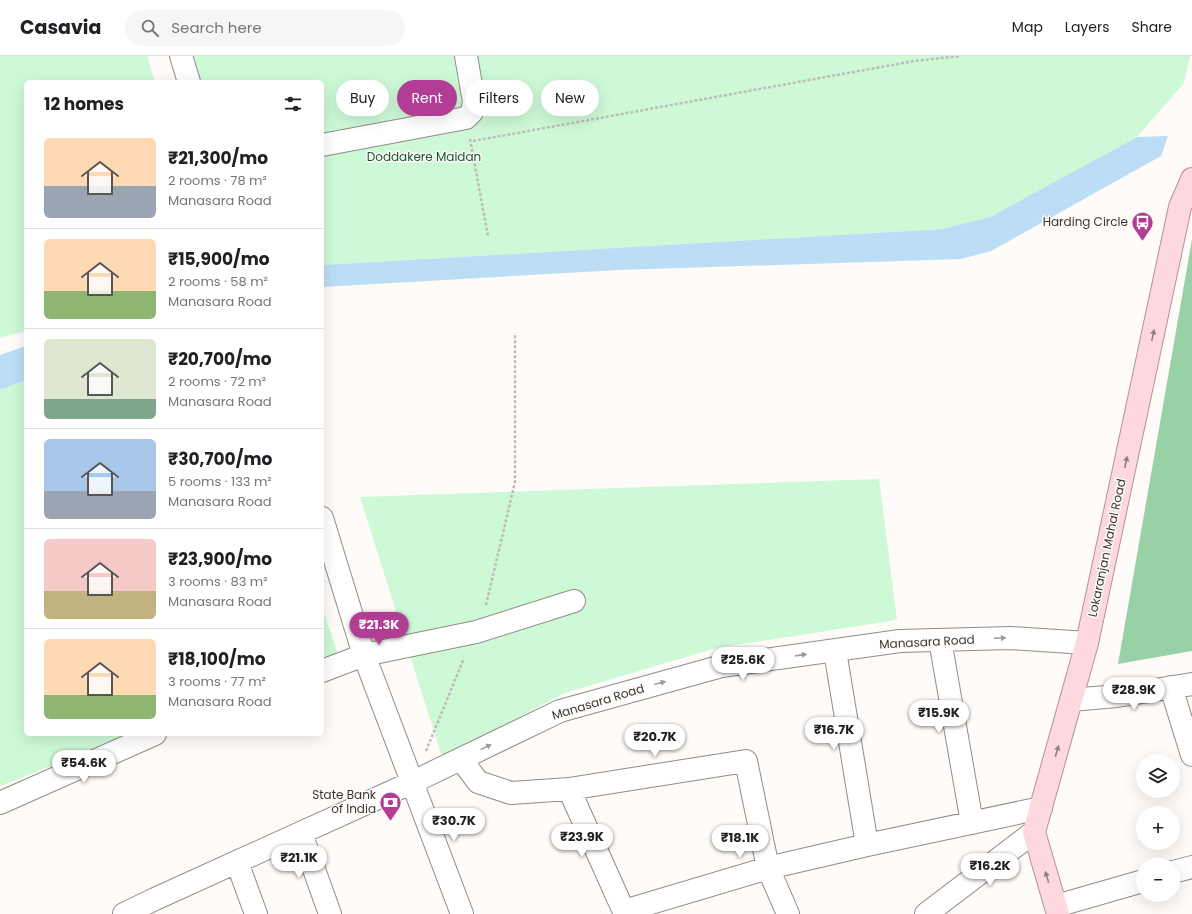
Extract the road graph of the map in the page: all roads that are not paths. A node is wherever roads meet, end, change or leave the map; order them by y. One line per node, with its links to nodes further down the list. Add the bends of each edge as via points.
1 (181, 56): 3 (street)
2 (466, 56): 4 (street, via 474,102 472,112 466,118)
3 (188, 80)
4 (324, 145)
5 (1192, 179): 9 (main road, Lokaranjan Mahal Road, one-way to 5, via 1180,207)
6 (324, 525): 11 (street)
7 (574, 602): 11 (street, via 476,632)
8 (940, 640): 9 (street, Manasara Road, one-way to 9, via 1010,638); 10 (street, Manasara Road, via 900,641); 22 (street)
9 (1087, 643): 14 (main road, Lokaranjan Mahal Road)
10 (835, 651): 17 (street, Manasara Road, one-way to 10, via 560,711 722,666); 25 (street)
11 (364, 655): 12 (street); 18 (street)
12 (324, 670)
13 (1182, 686): 14 (street); 16 (street)
14 (1071, 700): 21 (main road, Lokaranjan Mahal Road, one-way to 14)
15 (150, 736): 20 (street)
16 (1192, 755)
17 (461, 759): 18 (street, Manasara Road); 19 (street, via 478,782 512,793)
18 (413, 782): 24 (street, Manasara Road); 37 (street)
19 (569, 789): 28 (street, via 746,761); 33 (street)
20 (0, 802)
21 (1041, 808): 22 (street); 23 (main road, Lokaranjan Mahal Road)
22 (972, 823): 25 (street)
23 (1034, 832): 32 (main road, one-way to 23); 39 (street)
24 (301, 833): 26 (street, Manasara Road); 36 (street)
25 (867, 845): 28 (street)
26 (238, 862): 31 (street, Manasara Road); 35 (street)
27 (1192, 867): 29 (street)
28 (768, 868): 33 (street); 38 (street)
29 (1180, 870)
30 (1136, 883): 32 (street)
31 (158, 906): 34 (street, Manasara Road)
32 (1057, 910)
33 (625, 912)
34 (124, 914)
35 (256, 914)
36 (330, 914)
37 (462, 914)
38 (788, 914)
39 (926, 914)

